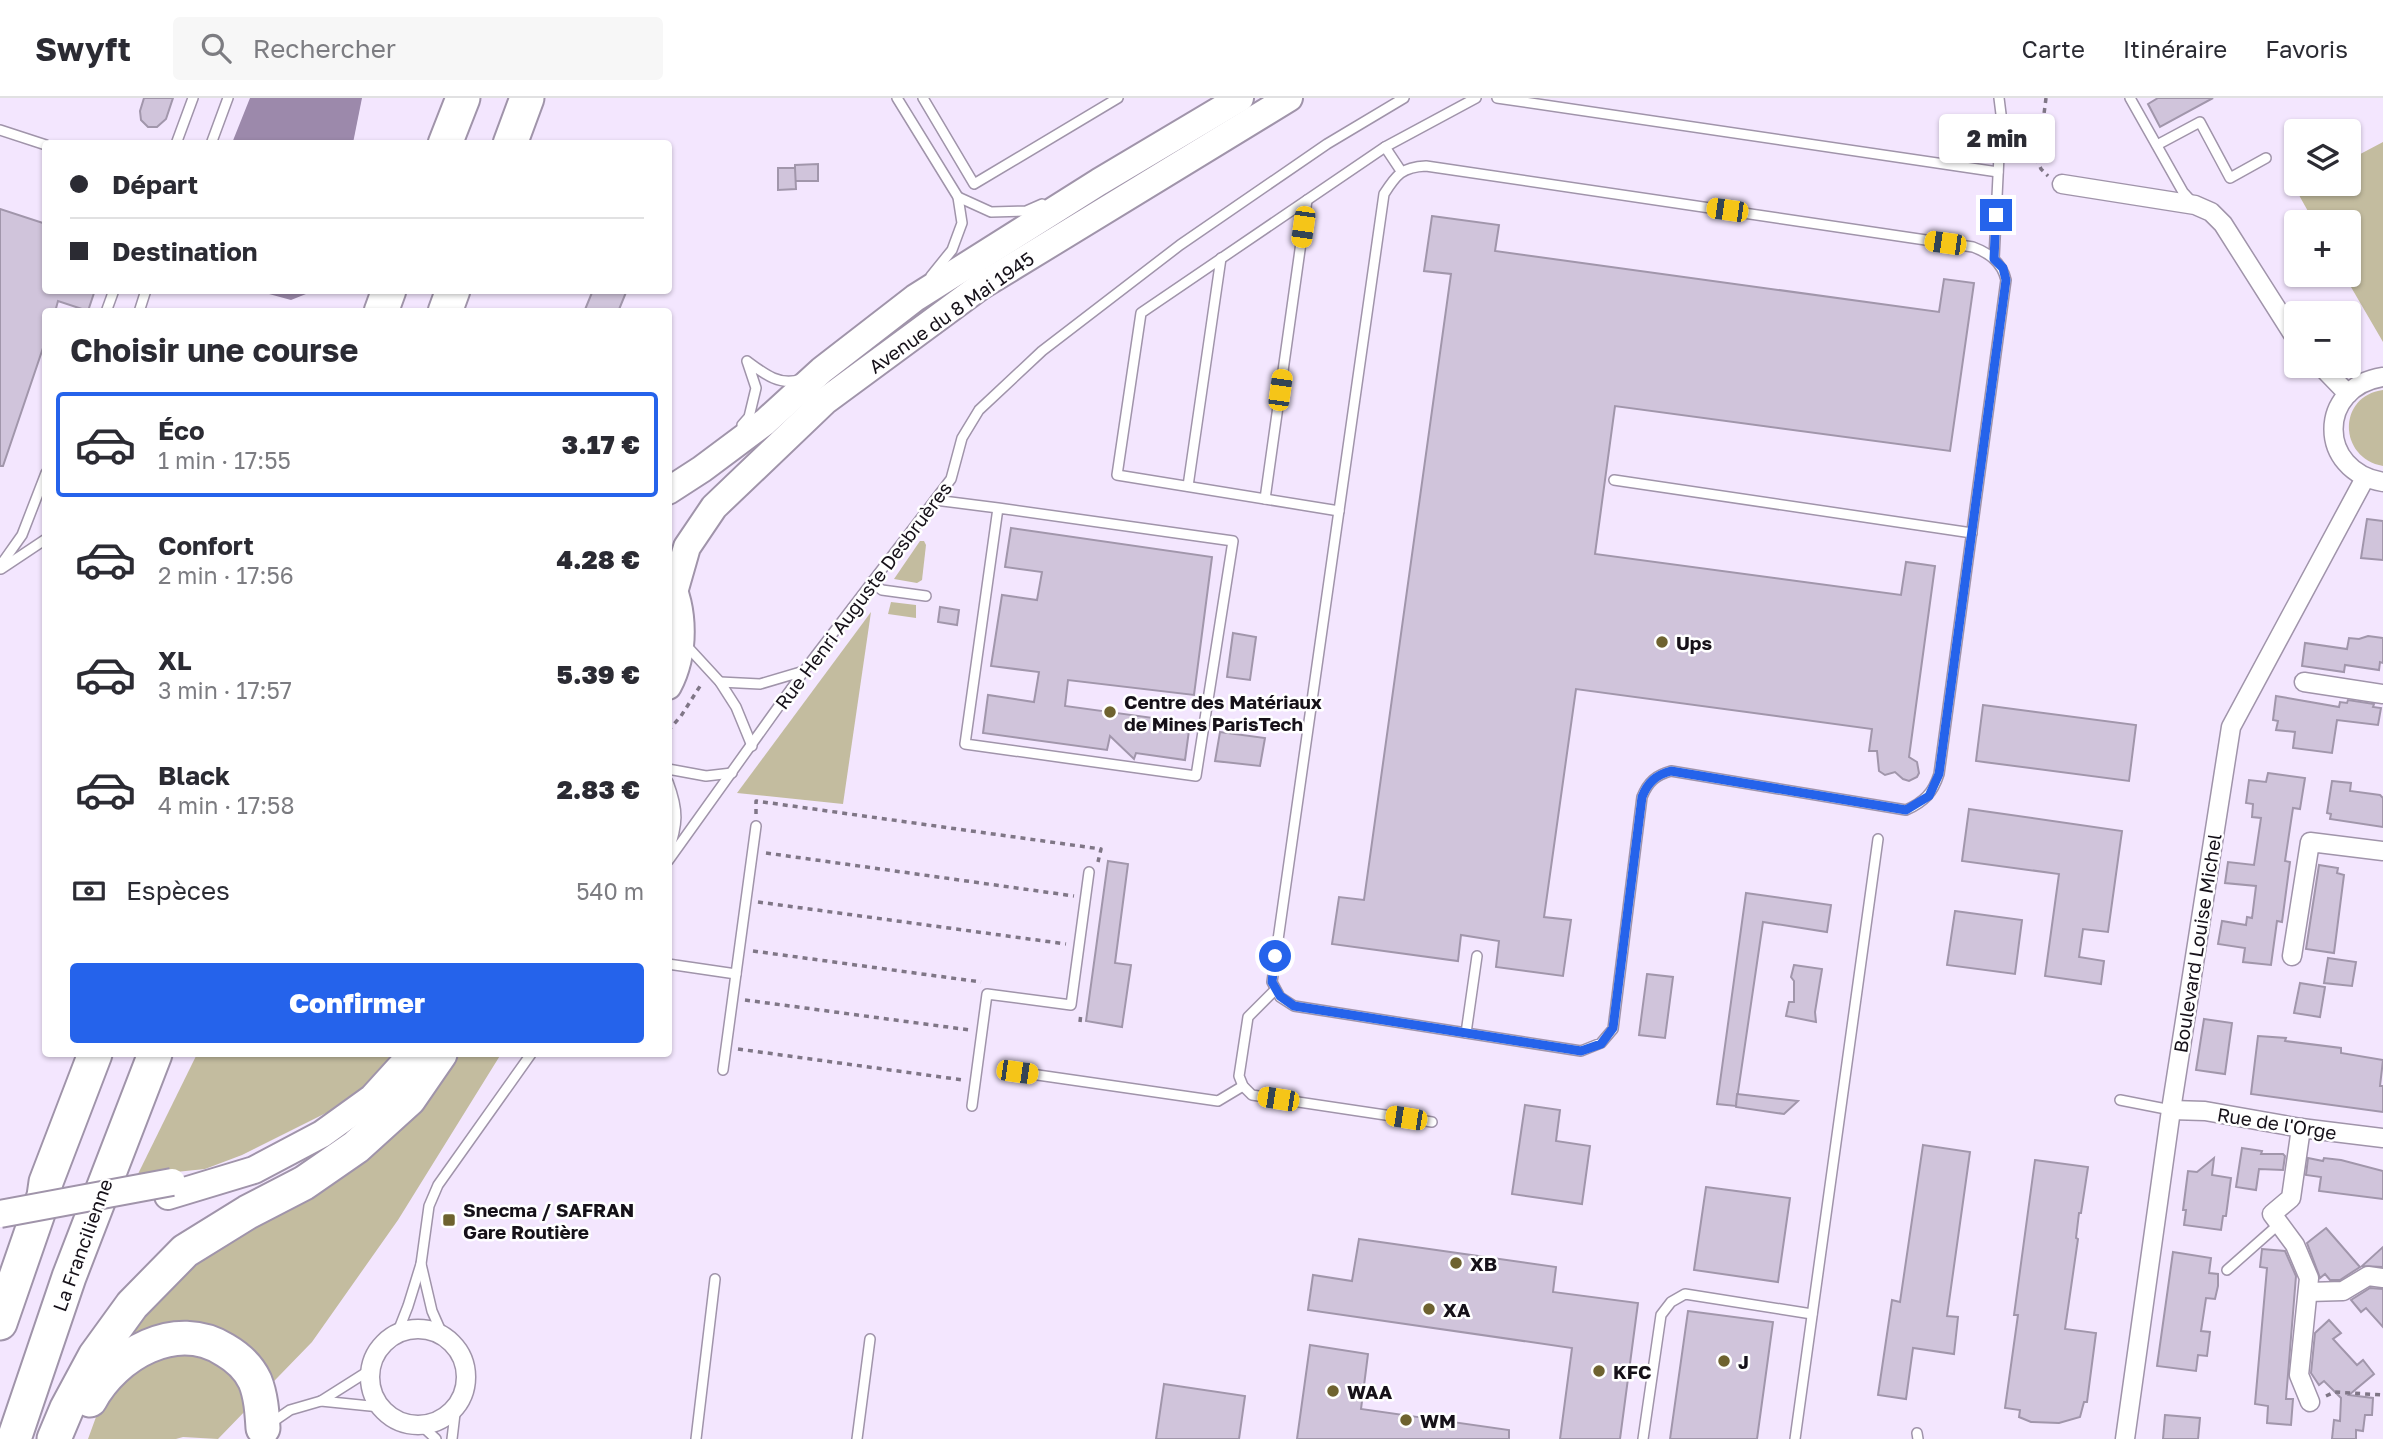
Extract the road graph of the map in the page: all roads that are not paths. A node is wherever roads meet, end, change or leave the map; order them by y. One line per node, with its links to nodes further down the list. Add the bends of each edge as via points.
1 (193, 98): 16 (lane)
2 (228, 98): 17 (lane)
3 (463, 98): 18 (highway)
4 (527, 98): 19 (highway)
5 (897, 98): 28 (lane)
6 (923, 98): 7 (lane, via 974,184)
7 (1118, 98)
8 (1240, 98): 26 (main road, Avenue du 8 Mai 1945)
9 (1289, 98): 53 (main road, Avenue du 8 Mai 1945, via 981,286 825,401 714,507 687,547)
10 (1404, 98): 46 (lane, Rue Henri Auguste Desbruères, via 1327,144 1180,245 1042,351 969,422 951,479)
11 (1476, 98): 22 (lane)
12 (1497, 98): 25 (lane)
13 (1999, 98): 25 (lane)
14 (2130, 98): 21 (lane)
15 (0, 130): 20 (lane)
16 (177, 140)
17 (212, 140)
18 (447, 140)
19 (511, 140)
20 (42, 144)
21 (2157, 145): 23 (lane, via 2200,122 2230,178); 30 (lane)
22 (1385, 147): 24 (lane); 29 (lane)
23 (2266, 158)
24 (1401, 171): 32 (lane, via 1426,166 1959,244); 48 (lane, via 1384,194)
25 (1998, 172): 32 (lane)
26 (1100, 182): 28 (lane, via 1026,211 991,212); 33 (main road, Avenue du 8 Mai 1945)
27 (2062, 184): 30 (street)
28 (958, 197): 33 (lane, via 962,223 952,250)
29 (1307, 200): 31 (lane); 45 (lane)
30 (2195, 205): 34 (street, via 2223,224)
31 (1221, 258): 43 (lane); 43 (lane, via 1141,313 1117,475)
32 (1994, 259): 49 (lane, via 2006,280)
33 (915, 298): 35 (main road, Avenue du 8 Mai 1945)
34 (2284, 320)
35 (822, 370): 39 (main road, Avenue du 8 Mai 1945, via 765,422); 39 (lane, via 794,382 769,377 747,361 756,388 749,417)
36 (2383, 377): 38 (street, via 2370,379)
37 (2332, 378): 38 (street)
38 (2348, 394): 41 (street, via 2335,414 2335,445 2347,465)
39 (702, 469): 44 (main road, Avenue du 8 Mai 1945)
40 (1614, 480): 49 (lane)
41 (2374, 480): 88 (street, Boulevard Louise Michel, via 2231,727)
42 (42, 483): 51 (lane, via 22,535)
43 (1188, 486): 45 (lane)
44 (672, 488)
45 (1265, 499): 48 (lane)
46 (935, 500): 47 (lane); 52 (lane, Rue Henri Auguste Desbruères)
47 (998, 508): 47 (lane, via 965,744 1196,776 1233,541)
48 (1339, 511): 75 (lane, via 1272,982)
49 (1972, 533): 76 (lane, via 1939,774 1929,796 1906,810 1671,771 1661,774 1642,797 1613,1028 1608,1037 1581,1051)
50 (42, 542): 51 (lane)
51 (0, 568)
52 (871, 582): 54 (lane, via 882,590); 56 (lane, Rue Henri Auguste Desbruères)
53 (672, 583): 55 (main road, Avenue du 8 Mai 1945)
54 (926, 596)
55 (682, 641): 57 (main road, Avenue du 8 Mai 1945); 58 (lane)
56 (804, 671): 58 (lane, via 760,684); 61 (lane, Rue Henri Auguste Desbruères)
57 (672, 679)
58 (720, 682): 61 (lane, via 736,707)
59 (2304, 682): 60 (street)
60 (2383, 694)
61 (751, 746): 63 (lane, Rue Henri Auguste Desbruères)
62 (672, 770): 63 (lane, via 706,776)
63 (732, 773): 69 (lane, Rue Henri Auguste Desbruères)
64 (672, 796): 67 (lane, via 678,816)
65 (756, 826): 74 (lane)
66 (1878, 839): 103 (lane)
67 (672, 842)
68 (2383, 851): 72 (street, via 2310,842)
69 (672, 856)
70 (1089, 872): 87 (lane, via 1071,1005 987,993)
71 (1477, 956): 76 (lane)
72 (2292, 956)
73 (672, 965): 74 (lane)
74 (736, 974): 83 (lane)
75 (1275, 990): 76 (lane, via 1294,1006); 85 (lane, via 1248,1017 1239,1076)
76 (1466, 1033)
77 (94, 1057): 92 (highway)
78 (154, 1057): 115 (highway, La Francilienne, via 69,1277)
79 (395, 1057): 93 (main road, via 355,1095 301,1130)
80 (409, 1057): 93 (main road, via 372,1098 322,1134 254,1170)
81 (438, 1057): 116 (highway, via 409,1099 356,1147 304,1183 185,1251 132,1305 95,1356)
82 (529, 1057): 97 (lane, via 438,1185 429,1206)
83 (723, 1070)
84 (1017, 1072): 85 (lane, via 1218,1101)
85 (1243, 1086): 89 (lane, via 1252,1095)
86 (2120, 1100): 88 (lane)
87 (972, 1106)
88 (2171, 1110): 90 (street, Rue de l'Orge, via 2206,1111); 124 (street, Boulevard Louise Michel)
89 (1432, 1122)
90 (2301, 1128): 91 (street, Rue de l'Orge); 95 (street, via 2291,1198 2272,1214)
91 (2383, 1138)
92 (47, 1182): 99 (highway, via 31,1193); 104 (highway)
93 (170, 1189): 94 (main road, bridge); 96 (main road)
94 (0, 1214)
95 (2279, 1224): 98 (lane); 102 (street, via 2300,1256 2309,1278)
96 (0, 1227)
97 (421, 1264): 105 (lane); 106 (lane)
98 (2227, 1270)
99 (0, 1274)
100 (2383, 1278): 102 (street, via 2368,1276 2343,1291)
101 (715, 1279): 120 (lane)
102 (2308, 1292): 110 (street, via 2299,1375)
103 (1812, 1314): 122 (lane, via 1685,1294 1671,1302 1661,1315); 123 (lane)
104 (0, 1323)
105 (397, 1334): 106 (street, via 421,1328); 108 (street, via 378,1349)
106 (443, 1336): 111 (street, via 460,1354 466,1369 465,1386)
107 (870, 1339): 121 (lane)
108 (370, 1370): 109 (lane); 112 (street)
109 (321, 1401): 112 (lane); 114 (lane, via 290,1410)
110 (2310, 1402)
111 (456, 1405): 113 (street, via 436,1421); 119 (lane)
112 (380, 1407): 113 (street, via 392,1418)
113 (421, 1425): 118 (lane)
114 (259, 1434): 117 (highway, via 260,1398 246,1367 218,1345 182,1339 160,1341 139,1350 108,1373)
115 (14, 1439)
116 (54, 1439)
117 (69, 1439)
118 (436, 1439)
119 (452, 1439)
120 (696, 1439)
121 (857, 1439)
122 (1643, 1439)
123 (1795, 1439)
124 (2125, 1439)

